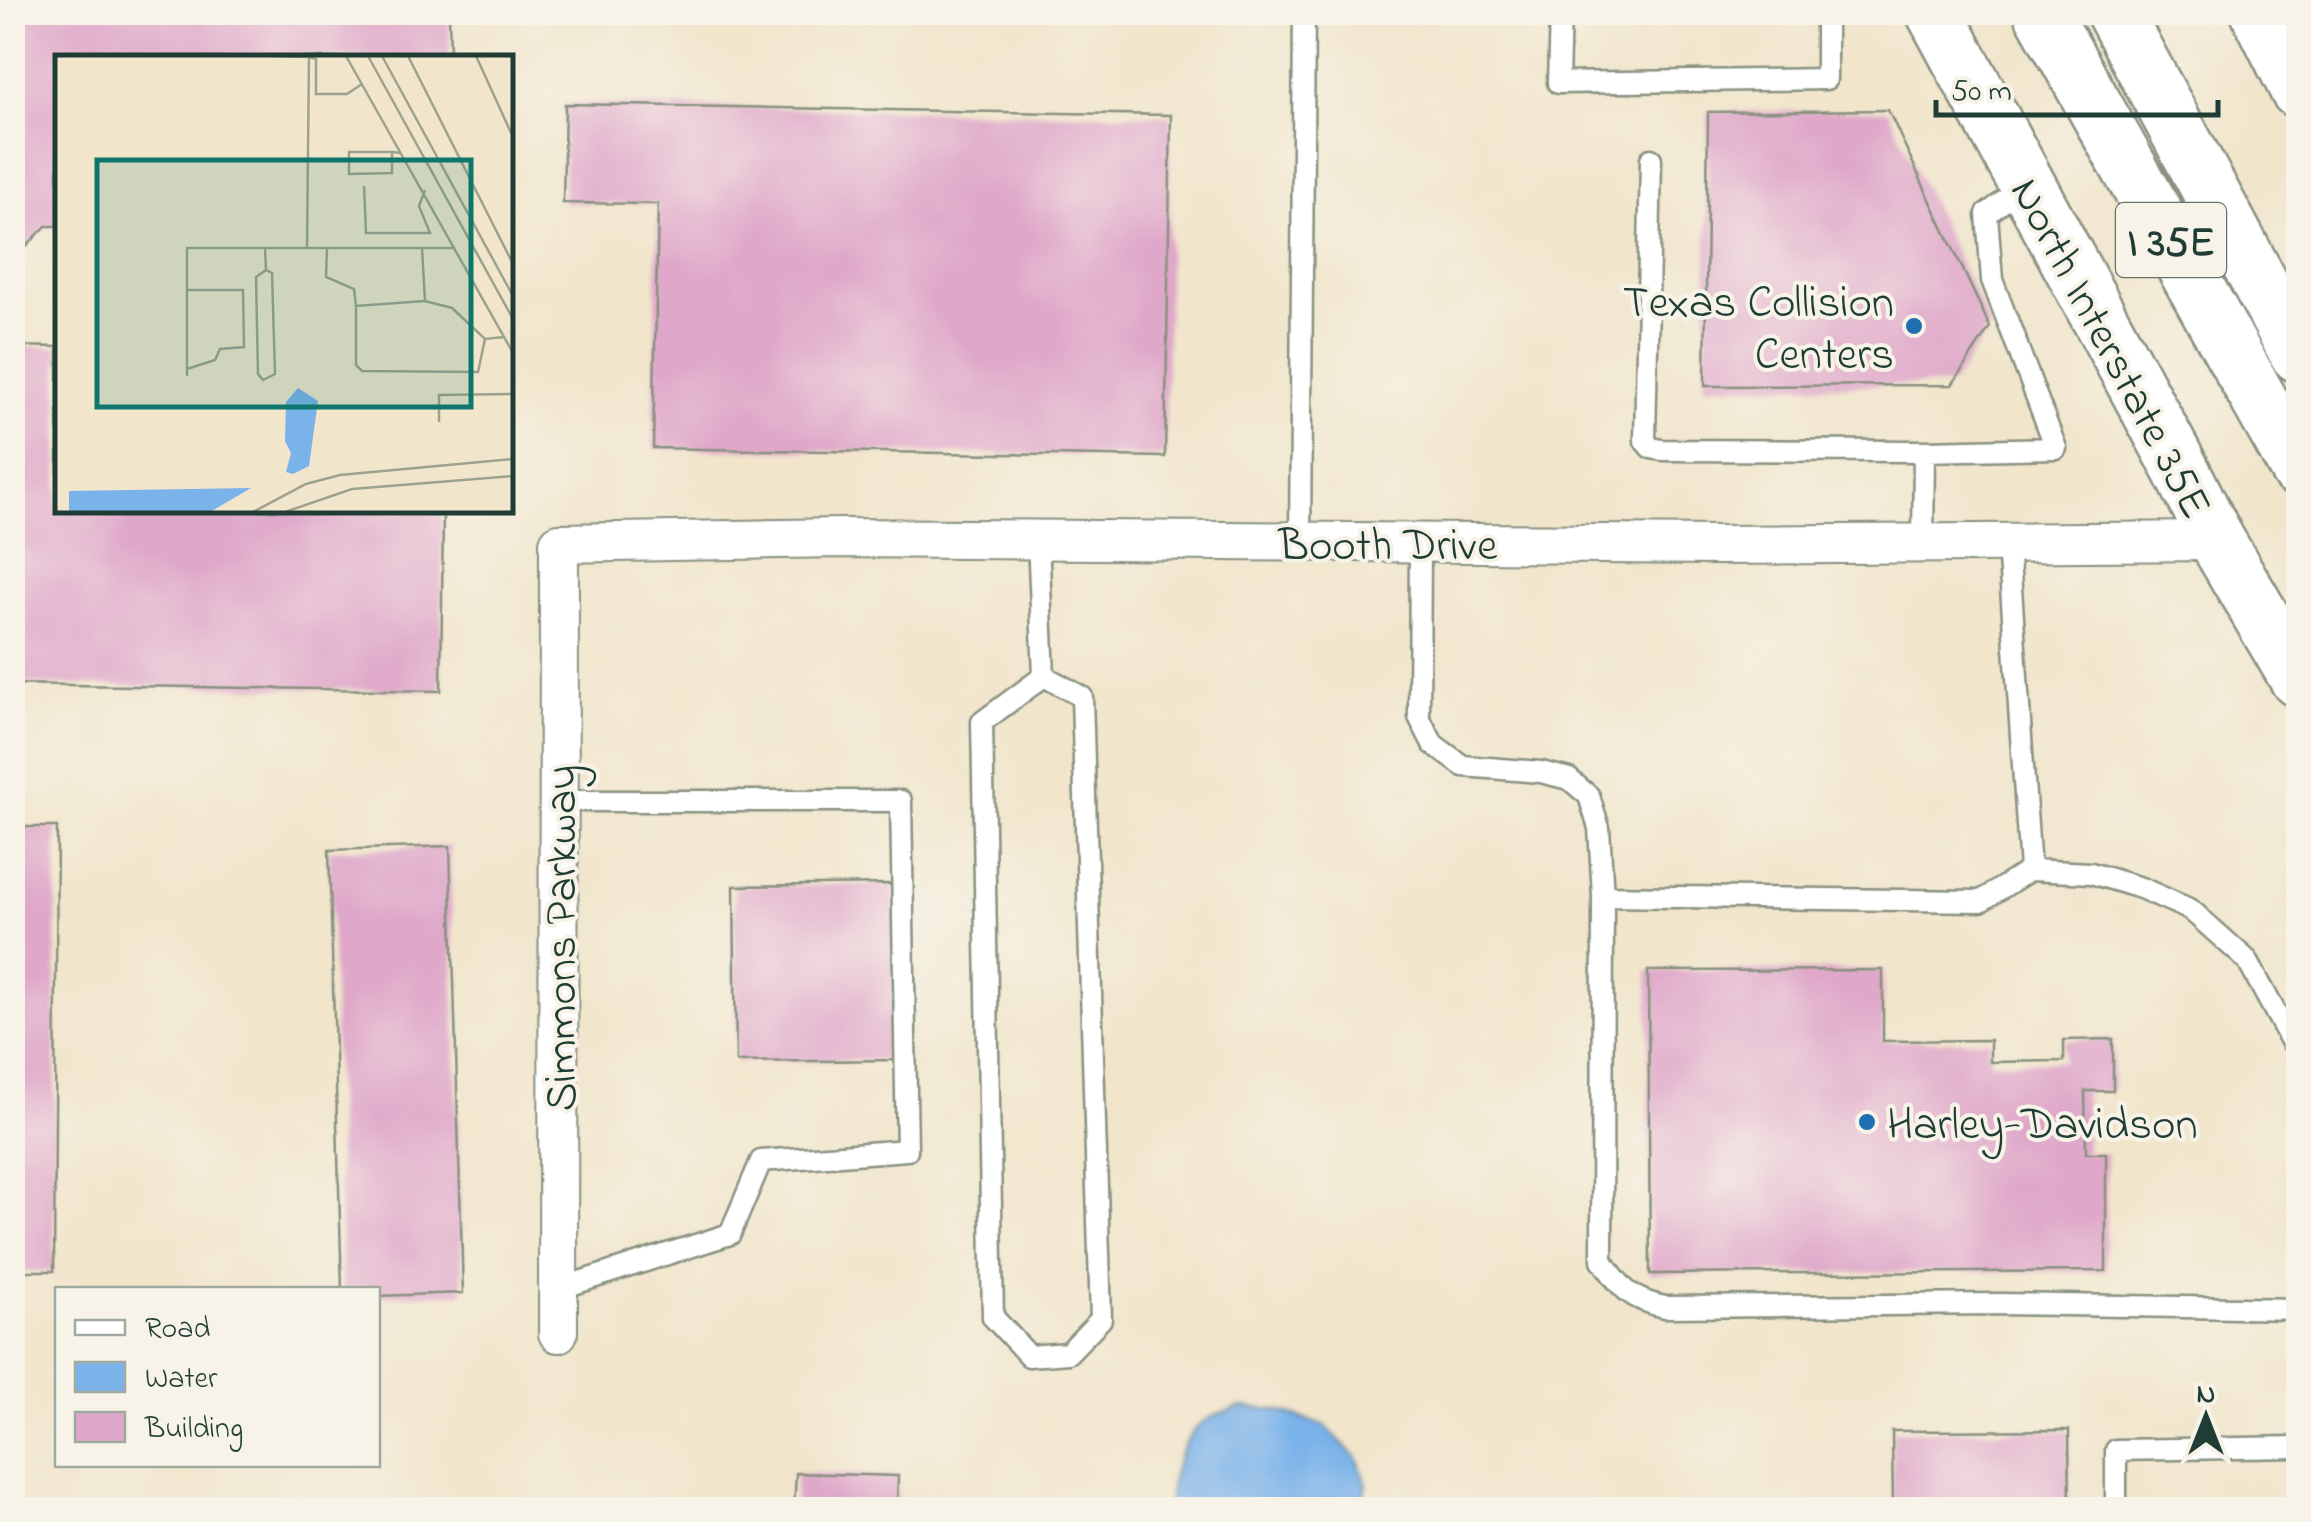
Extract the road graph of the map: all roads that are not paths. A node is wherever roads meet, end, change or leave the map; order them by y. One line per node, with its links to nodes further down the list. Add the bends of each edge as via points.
1 (1304, 12): 16 (lane)
2 (1560, 12): 3 (lane, via 1558,83 1826,79)
3 (1826, 12)
4 (1934, 12): 10 (main road, North Interstate 35E)
5 (2042, 12): 13 (main road, I 35E)
6 (2114, 12): 11 (main road)
7 (2259, 12): 8 (main road)
8 (2298, 90)
9 (1651, 159): 12 (lane, via 1645,441 1651,448)
10 (2026, 184): 12 (lane, via 1986,214 1992,280 2056,448); 15 (main road, North Interstate 35E)
11 (2298, 354)
12 (1924, 450): 20 (lane)
13 (2298, 469)
14 (1038, 540): 16 (street, Booth Drive); 17 (street, Booth Drive); 21 (lane)
15 (2217, 541): 19 (street, Booth Drive); 22 (main road, North Interstate 35E)
16 (1300, 542): 18 (street, Booth Drive)
17 (559, 543): 23 (street, Simmons Parkway)
18 (1420, 543): 20 (street, Booth Drive); 25 (lane, via 1419,717 1433,744 1464,766 1541,772 1569,780 1589,796 1599,828)
19 (2008, 543): 20 (street, Booth Drive); 24 (lane)
20 (1923, 544)
21 (1044, 676): 21 (lane, via 982,722 994,1317 1030,1356 1068,1353 1101,1319 1082,697)
22 (2298, 679)
23 (559, 801): 27 (street, Simmons Parkway); 27 (lane, via 901,801 908,1150 761,1161 730,1234)
24 (2030, 870): 25 (lane, via 1981,901); 26 (lane, via 2091,873 2191,910 2248,960)
25 (1603, 896): 28 (lane, via 1602,1260 1640,1302)
26 (2298, 1046)
27 (558, 1288): 29 (street, Simmons Parkway)
28 (2298, 1310)
29 (558, 1333)
30 (2298, 1447): 31 (lane, via 2116,1450)
31 (2116, 1510)

